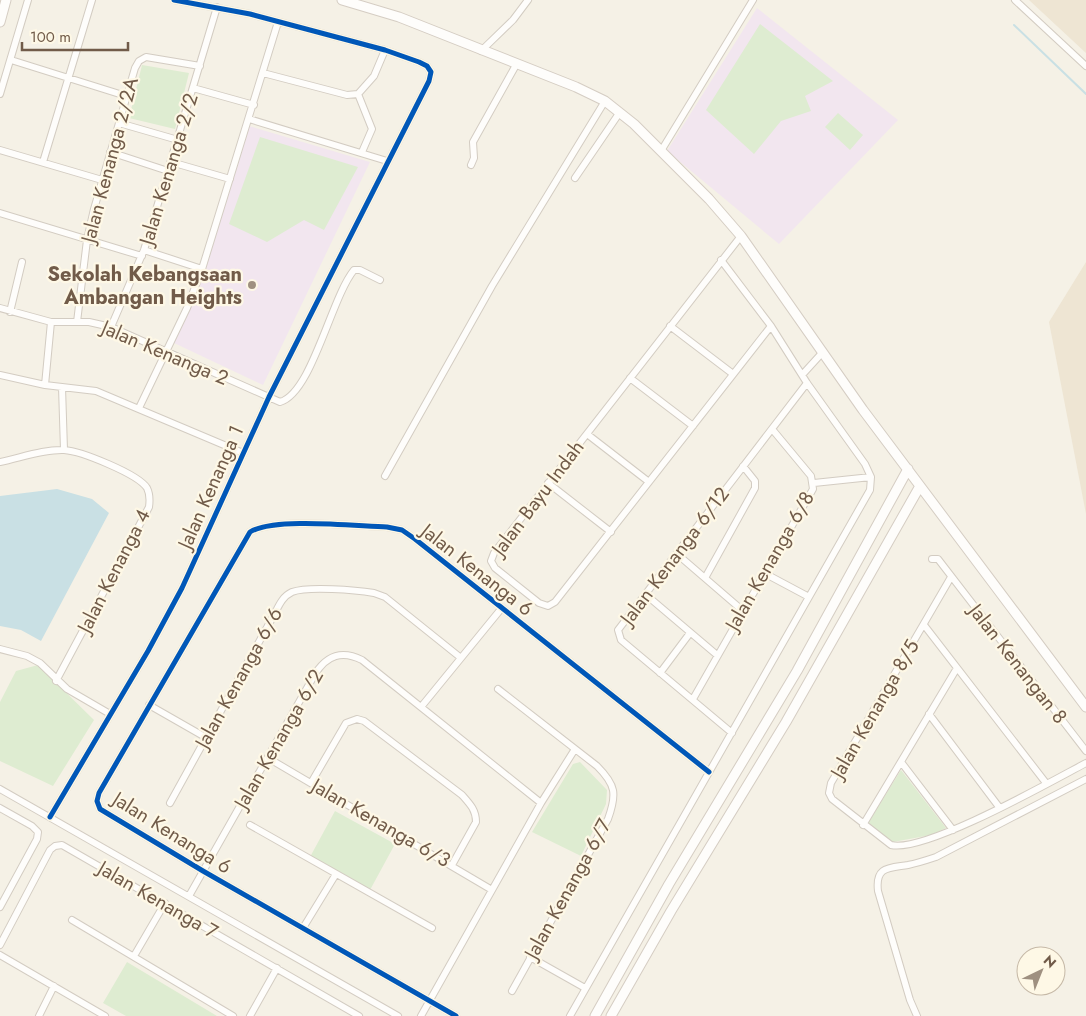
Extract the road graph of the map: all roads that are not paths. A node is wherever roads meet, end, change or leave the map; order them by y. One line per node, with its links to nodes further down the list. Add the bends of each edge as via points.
1 (6, 0): 10 (street)
2 (28, 0): 14 (street)
3 (92, 0): 19 (street)
4 (174, 0): 9 (street)
5 (342, 0): 13 (street, via 399,17)
6 (528, 0): 13 (street, via 513,20)
7 (753, 0): 31 (street)
8 (1015, 0): 17 (street)
9 (217, 7): 11 (street); 16 (street, Jalan Kenanga 2/2)
10 (0, 22)
11 (278, 22): 12 (street); 18 (street)
12 (385, 50): 22 (street, via 374,76); 34 (street, via 419,62 431,72)
13 (481, 51): 15 (street)
14 (10, 60): 19 (street); 21 (street)
15 (516, 64): 24 (street); 37 (street, via 473,142)
16 (200, 66): 20 (street, Jalan Kenanga 2/2); 23 (street, Jalan Kenanga 2/2A, via 146,57 139,60)
17 (1086, 66)
18 (263, 73): 22 (street, via 347,95); 25 (street)
19 (68, 78): 23 (street); 35 (street)
20 (193, 88): 25 (street); 29 (street, Jalan Kenanga 2/2)
21 (0, 94)
22 (358, 94): 33 (street, via 372,129)
23 (126, 96): 28 (street, Jalan Kenanga 2/2A)
24 (605, 102): 26 (street); 76 (street, via 487,294)
25 (254, 105): 27 (street)
26 (620, 112): 31 (street); 39 (street)
27 (249, 119): 33 (street); 40 (street)
28 (119, 123): 29 (street); 32 (street, Jalan Kenanga 2/2A)
29 (178, 140): 36 (street, Jalan Kenanga 2/2)
30 (0, 150): 35 (street)
31 (661, 151): 43 (street)
32 (110, 152): 38 (street); 41 (street, Jalan Kenanga 2/2A)
33 (362, 152): 34 (street)
34 (386, 161): 66 (street, Jalan Kenanga 1)
35 (43, 162): 41 (street)
36 (171, 162): 38 (street, Jalan Kenanga 2/2); 40 (street)
37 (471, 166)
38 (168, 171): 45 (street, Jalan Kenanga 2/2)
39 (575, 178)
40 (230, 179): 48 (street)
41 (102, 180): 44 (street, Jalan Kenanga 2/2A)
42 (0, 213): 44 (street)
43 (741, 236): 46 (street, Jalan Bayu Indah); 58 (street)
44 (87, 240): 45 (street); 53 (street, Jalan Kenanga 2/2A)
45 (143, 253): 48 (street); 56 (street, Jalan Kenanga 2/2)
46 (721, 260): 54 (street, Jalan Bayu Indah); 55 (street)
47 (22, 262): 51 (street)
48 (202, 269): 57 (street)
49 (380, 280): 66 (street, via 354,270 295,392 280,402)
50 (0, 308): 51 (street, Jalan Kenanga 2)
51 (10, 312): 52 (street, Jalan Kenanga 2)
52 (51, 322): 53 (street, Jalan Kenanga 2); 64 (street)
53 (76, 322): 56 (street, Jalan Kenanga 2)
54 (670, 326): 59 (street); 62 (street, Jalan Bayu Indah)
55 (771, 326): 59 (street, Jalan Bayu Indah); 61 (street)
56 (111, 327): 57 (street, Jalan Kenanga 2)
57 (167, 352): 66 (street, Jalan Kenanga 2); 67 (street)
58 (822, 353): 61 (street); 75 (street)
59 (732, 374): 68 (street, Jalan Bayu Indah)
60 (0, 375): 64 (street)
61 (802, 375): 63 (street)
62 (630, 378): 68 (street); 70 (street, Jalan Bayu Indah)
63 (807, 383): 69 (street, Jalan Kenanga 6/12); 77 (street, via 865,464)
64 (45, 385): 65 (street)
65 (62, 387): 67 (street, via 96,391); 71 (street)
66 (269, 397): 72 (street, Jalan Kenanga 1)
67 (140, 408): 72 (street)
68 (693, 426): 78 (street, Jalan Bayu Indah)
69 (772, 428): 74 (street, Jalan Kenanga 6/12); 80 (street, Jalan Kenanga 6/8)
70 (587, 434): 78 (street); 79 (street, Jalan Bayu Indah)
71 (64, 450): 73 (street); 99 (street, Jalan Kenanga 4, via 128,474 146,488 150,497 149,507)
72 (243, 453): 105 (street, Jalan Kenanga 1, via 182,588)
73 (0, 462)
74 (743, 466): 83 (street, Jalan Kenanga 6/12); 87 (street, via 755,482 754,488)
75 (908, 469): 81 (street); 155 (street, via 796,671 669,884)
76 (385, 476)
77 (871, 478): 80 (street); 89 (street, via 865,501)
78 (649, 482): 82 (street, Jalan Bayu Indah)
79 (548, 483): 82 (street); 82 (street, Jalan Bayu Indah, via 490,561 539,603 548,606 555,602)
80 (814, 483): 85 (street, Jalan Kenanga 6/8)
81 (920, 486): 104 (street); 156 (street, via 786,722)
82 (611, 532)
83 (677, 554): 87 (street); 88 (street, Jalan Kenanga 6/12)
84 (932, 559): 86 (street, Jalan Kenangan 8, via 938,559)
85 (764, 573): 89 (street); 91 (street, Jalan Kenanga 6/8)
86 (951, 577): 92 (street, Jalan Kenanga 8/5); 110 (street, Jalan Kenangan 8)
87 (704, 578): 91 (street)
88 (645, 594): 93 (street); 98 (street, Jalan Kenanga 6/12, via 622,622 618,635)
89 (809, 597): 107 (street)
90 (501, 609): 96 (street); 102 (street, Jalan Kenanga 6, via 402,530 387,527 259,526 244,540); 114 (street, Jalan Kenanga 6)
91 (742, 610): 95 (street, Jalan Kenanga 6/8)
92 (924, 625): 97 (street); 124 (street, Jalan Kenanga 8/5, via 830,784 832,799)
93 (690, 633): 95 (street); 98 (street)
94 (0, 649): 99 (street, via 40,663)
95 (717, 655): 101 (street, Jalan Kenanga 6/8)
96 (461, 658): 103 (street); 108 (street, Jalan Kenanga 6/6, via 385,597 374,593 304,590 291,593 282,600)
97 (957, 668): 106 (street); 117 (street)
98 (660, 673): 101 (street, Jalan Kenanga 6/12)
99 (56, 681): 105 (street)
100 (498, 689): 109 (street, Jalan Kenanga 6/7)
101 (693, 698): 107 (street, Jalan Kenanga 6/12)
102 (149, 705): 108 (street); 128 (street, Jalan Kenanga 6, via 97,801 100,809 112,818)
103 (421, 707): 111 (street, Jalan Kenanga 6/2, via 362,660 338,654 321,664); 120 (street, Jalan Kenanga 6/2)
104 (1086, 707)
105 (110, 714): 123 (street, Jalan Kenanga 1)
106 (929, 714): 112 (street); 121 (street)
107 (732, 733): 114 (street)
108 (206, 737): 119 (street, Jalan Kenanga 6/6)
109 (575, 749): 120 (street); 140 (street, Jalan Kenanga 6/7, via 608,777 614,789 613,804 608,819)
110 (1086, 751)
111 (268, 758): 116 (street, Jalan Kenanga 6/3); 128 (street, Jalan Kenanga 6/2)
112 (901, 762): 124 (street); 126 (street)
113 (1086, 763): 117 (street, Jalan Kenanga 8/5)
114 (709, 772): 143 (street)
115 (1086, 779): 157 (street, via 936,857 886,868 880,873 876,880 878,891)
116 (311, 783): 127 (street, Jalan Kenanga 6/3); 127 (street, via 346,723 357,719 364,721 472,806 476,822)
117 (1046, 784): 121 (street, Jalan Kenanga 8/5)
118 (0, 789): 123 (street)
119 (170, 803)
120 (542, 803): 130 (street)
121 (999, 807): 126 (street, Jalan Kenanga 8/5)
122 (0, 808): 133 (street, via 38,832)
123 (50, 817): 131 (street)
124 (863, 825): 126 (street, Jalan Kenanga 8/5, via 891,845 900,847)
125 (250, 826): 129 (street)
126 (953, 830)
127 (452, 864): 130 (street, Jalan Kenanga 6/3)
128 (203, 871): 131 (street, Jalan Kenanga 6/2); 135 (street, Jalan Kenanga 6)
129 (336, 874): 135 (street); 136 (street)
130 (492, 890): 145 (street)
131 (189, 896): 151 (street)
132 (165, 903): 137 (street, Jalan Kenanga 7, via 62,845 55,846); 139 (street); 141 (street, Jalan Kenanga 7)
133 (0, 906)
134 (72, 920): 139 (street)
135 (303, 928): 145 (street, Jalan Kenanga 6)
136 (432, 928)
137 (0, 945)
138 (0, 955): 142 (street)
139 (134, 956): 148 (street)
140 (530, 957): 143 (street); 144 (street, Jalan Kenanga 6/7)
141 (277, 968): 149 (street); 150 (street, Jalan Kenanga 7)
142 (54, 986): 146 (street); 147 (street)
143 (585, 988): 154 (street)
144 (512, 991)
145 (430, 1001): 152 (street); 153 (street, Jalan Kenanga 6)
146 (39, 1016)
147 (105, 1016)
148 (233, 1016)
149 (250, 1016)
150 (359, 1016)
151 (398, 1016)
152 (421, 1016)
153 (456, 1016)
154 (570, 1016)
155 (595, 1016)
156 (611, 1016)
157 (917, 1016)

